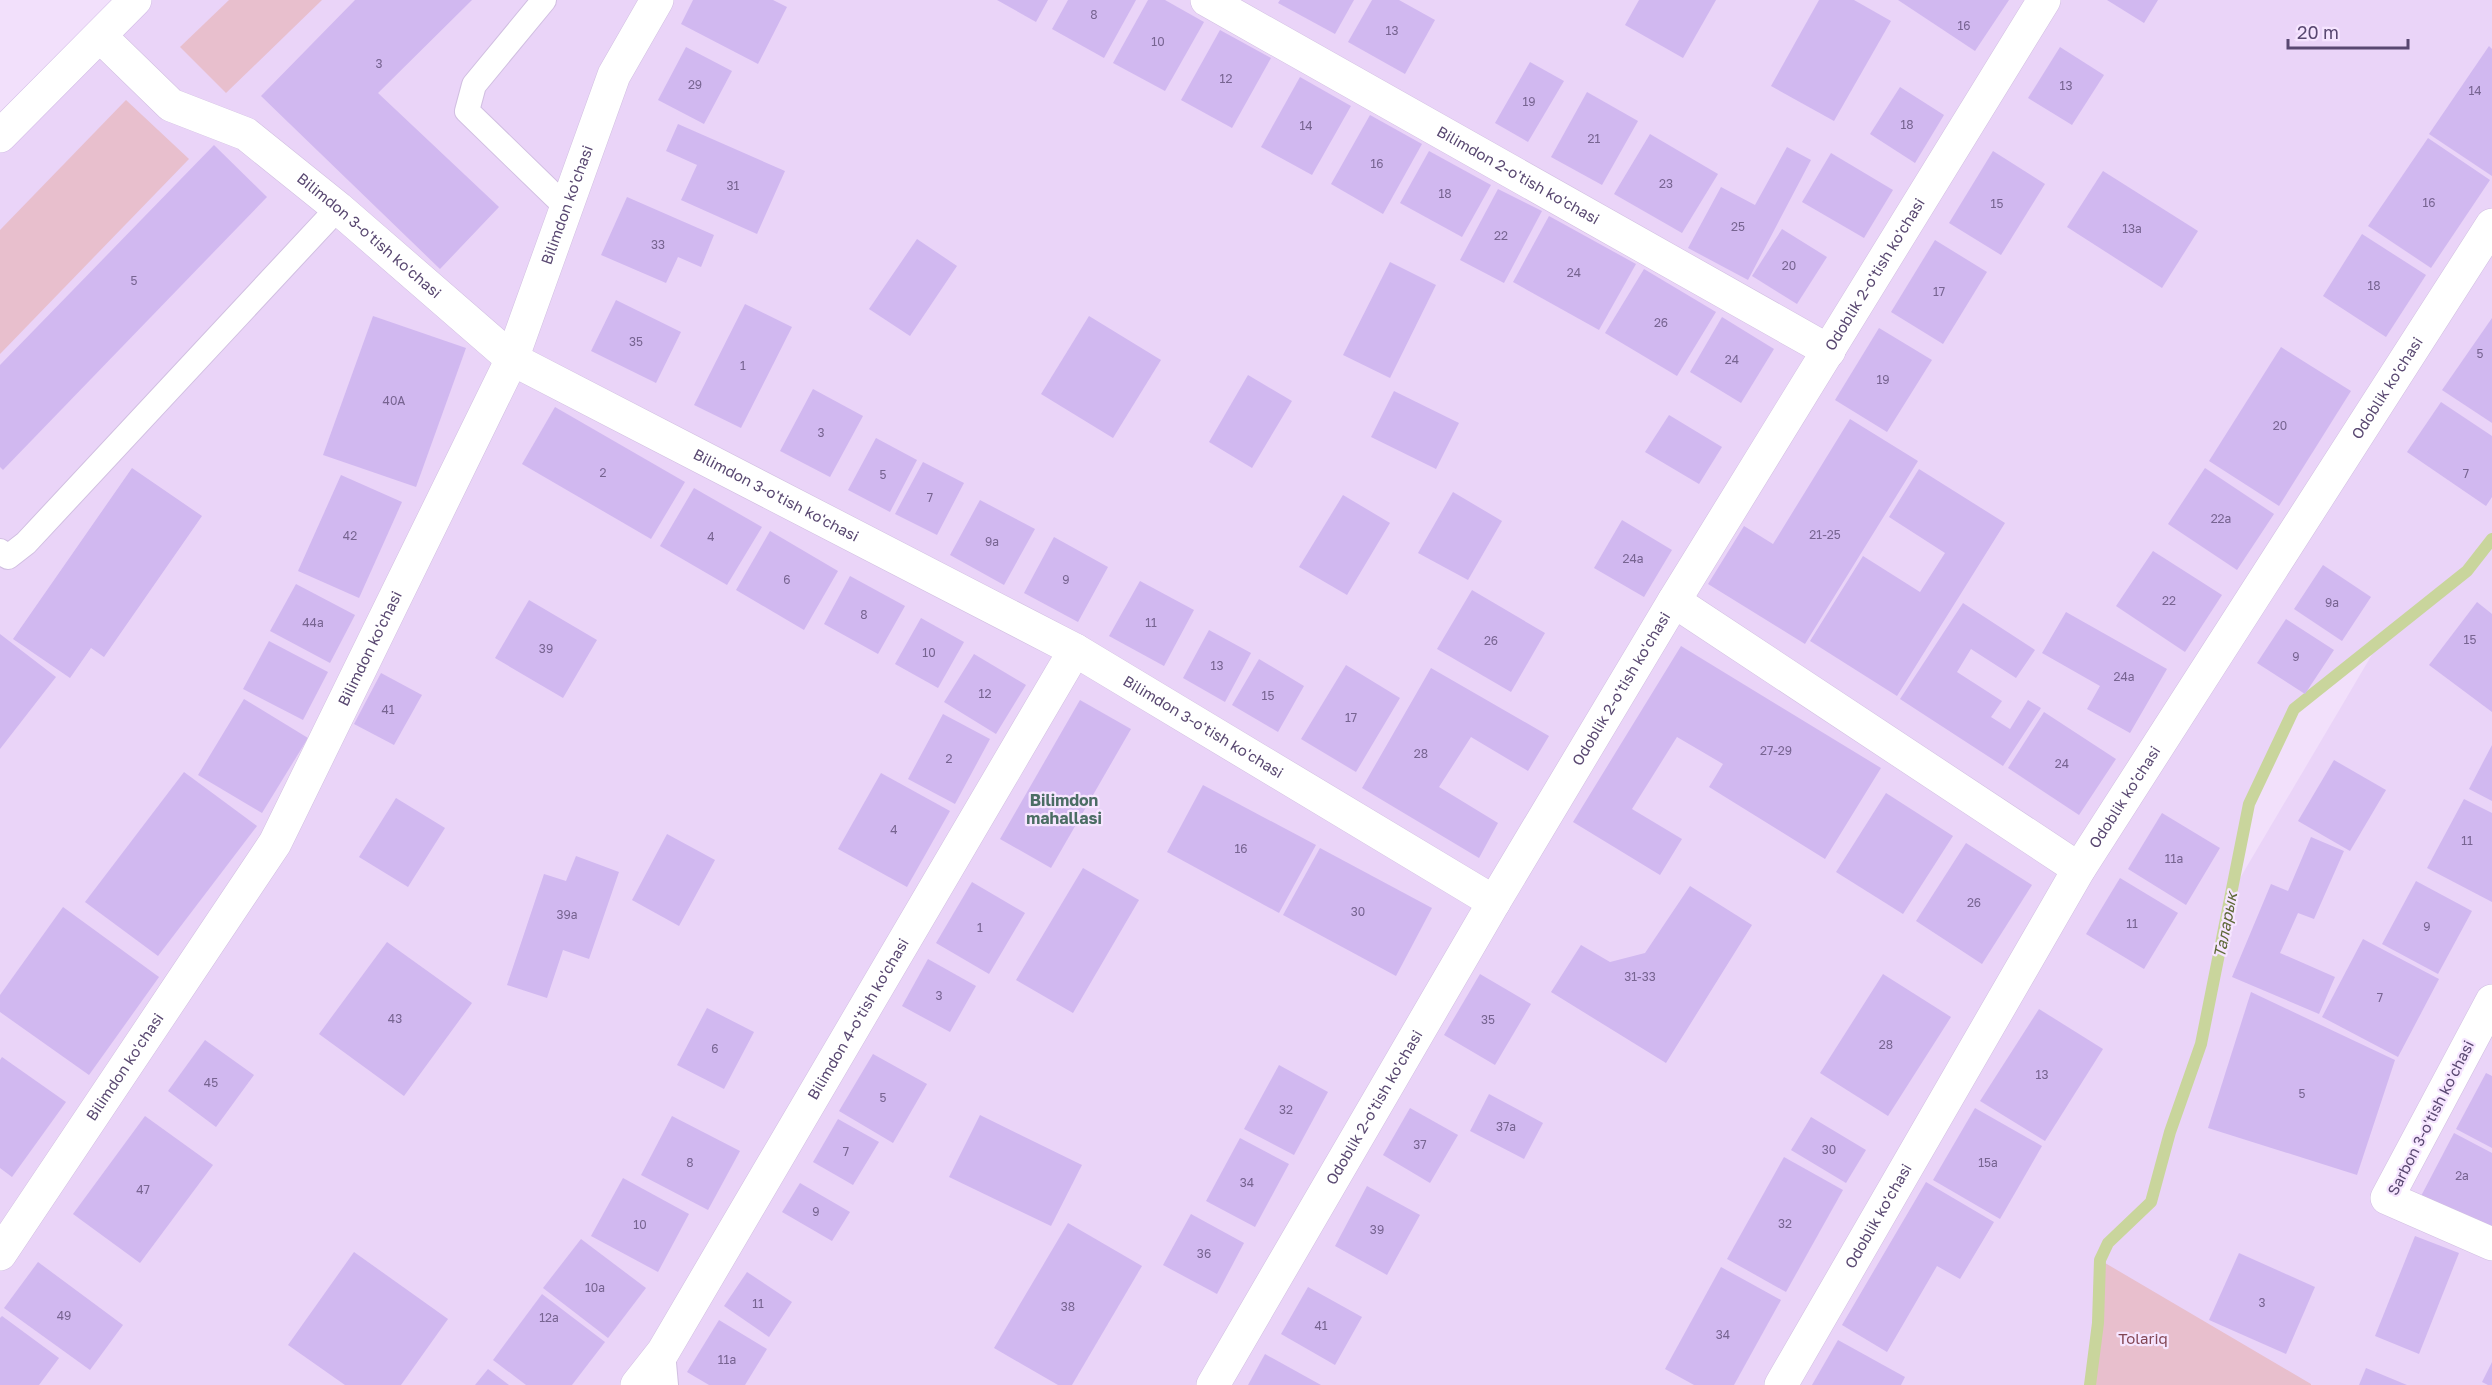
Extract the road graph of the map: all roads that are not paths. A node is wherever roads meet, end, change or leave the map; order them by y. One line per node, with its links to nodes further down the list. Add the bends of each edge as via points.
1 (135, 0): 6 (street)
2 (544, 0): 8 (lane, via 474,86 467,111)
3 (657, 0): 8 (street, Bilimdon ko'chasi, via 614,75)
4 (1207, 0): 11 (street, Bilimdon 2-o'tish ko'chasi)
5 (2044, 0): 11 (street, Odoblik 2-o'tish ko'chasi)
6 (100, 36): 7 (street); 9 (street, Bilimdon 3-o'tish ko'chasi, via 171,105 246,134)
7 (0, 136)
8 (566, 207): 12 (street, Bilimdon ko'chasi)
9 (338, 208): 12 (street, Bilimdon 3-o'tish ko'chasi); 13 (lane, via 26,543 8,557)
10 (2492, 225): 16 (street, Odoblik ko'chasi)
11 (1829, 351): 14 (street, Odoblik 2-o'tish ko'chasi)
12 (512, 359): 15 (street, Bilimdon 3-o'tish ko'chasi); 20 (street, Bilimdon ko'chasi, via 275,843)
13 (0, 551)
14 (1674, 601): 16 (street); 17 (street, Odoblik 2-o'tish ko'chasi)
15 (1075, 650): 17 (street, Bilimdon 3-o'tish ko'chasi); 21 (street, Bilimdon 4-o'tish ko'chasi)
16 (2079, 868): 25 (street, Odoblik ko'chasi)
17 (1494, 902): 24 (street, Odoblik 2-o'tish ko'chasi)
18 (2492, 1001): 19 (street, Sarbon 3-o'tish ko'chasi, via 2387,1198)
19 (2492, 1244)
20 (0, 1254)
21 (663, 1353): 22 (street, Bilimdon 4-o'tish ko'chasi); 23 (lane)
22 (637, 1385)
23 (666, 1385)
24 (1213, 1385)
25 (1780, 1385)

